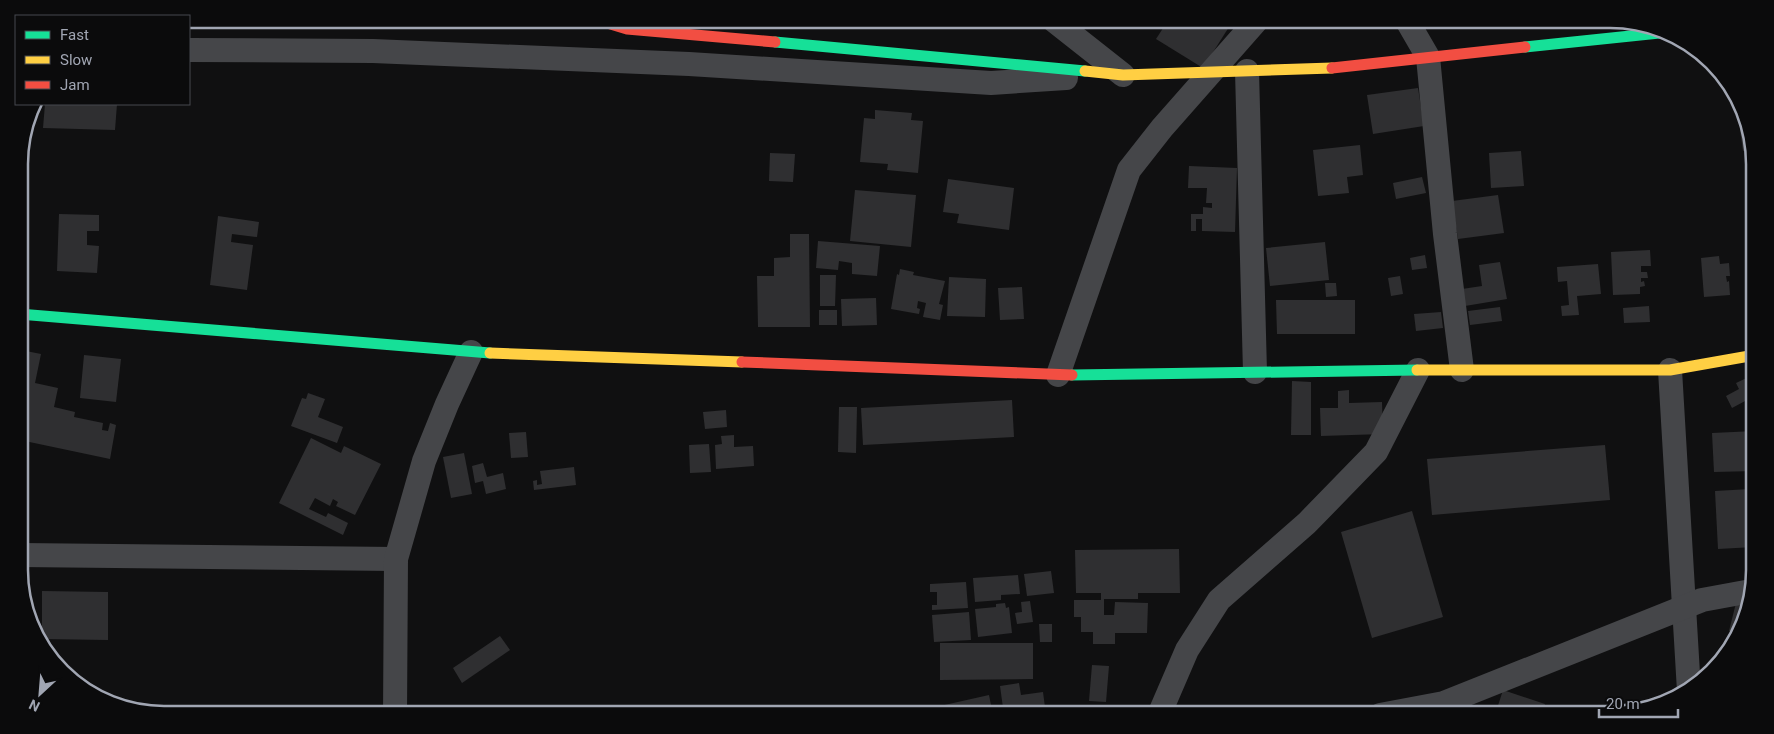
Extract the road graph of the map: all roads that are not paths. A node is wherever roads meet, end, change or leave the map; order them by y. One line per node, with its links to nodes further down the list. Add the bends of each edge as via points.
1 (624, 28): 10 (street)
2 (1063, 28): 10 (street)
3 (1250, 28): 9 (street)
4 (1411, 28): 7 (street)
5 (1650, 34): 7 (street)
6 (190, 50): 10 (street, via 382,51 718,66 991,83)
7 (1428, 57): 8 (street, via 1319,69); 15 (street)
8 (1247, 71): 9 (street); 17 (street)
9 (1212, 73): 10 (street); 18 (street, via 1128,170)
10 (1123, 75)
11 (28, 315): 12 (street)
12 (472, 352): 18 (street); 20 (street, via 424,461)
13 (1746, 357): 16 (street)
14 (1418, 370): 15 (street); 17 (street); 25 (street, via 1376,452 1307,523 1219,600 1187,650)
15 (1462, 370): 16 (street)
16 (1670, 370): 22 (street)
17 (1255, 372): 18 (street)
18 (1058, 375)
19 (28, 555): 20 (street)
20 (396, 559): 24 (street)
21 (1745, 592): 22 (street, via 1702,600)
22 (1683, 608): 23 (street); 26 (street, via 1444,703)
23 (1688, 681)
24 (395, 706)
25 (1164, 706)
26 (1428, 706)

